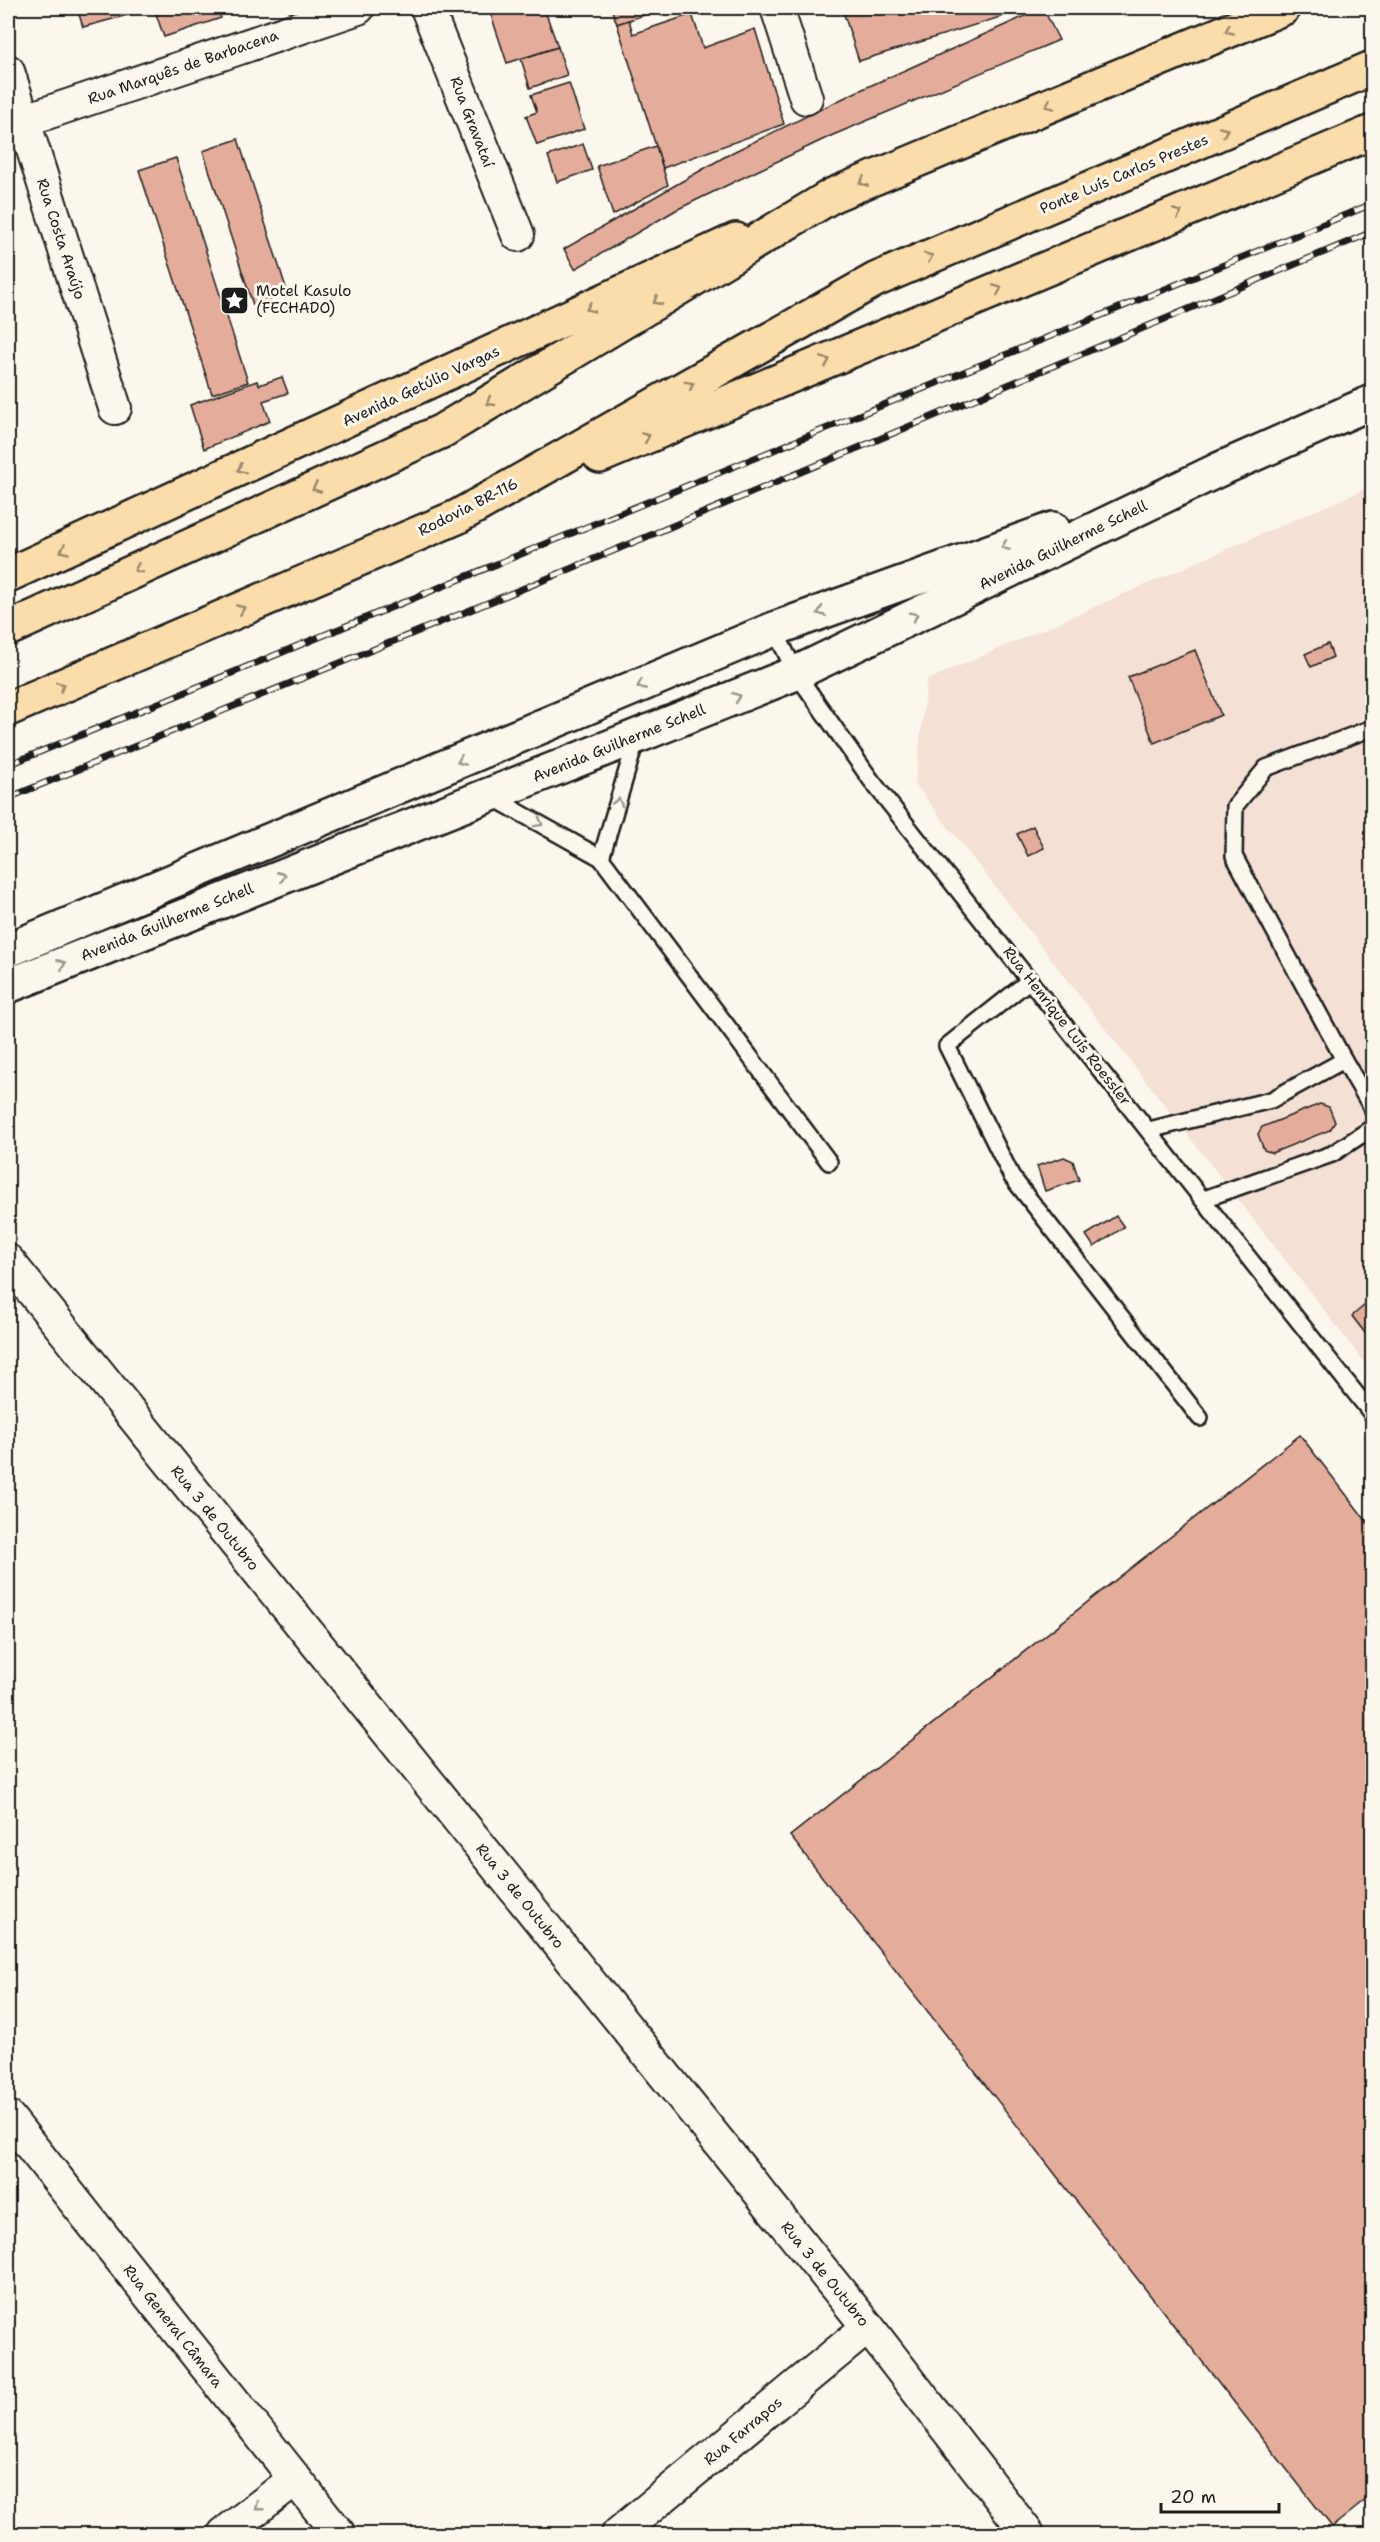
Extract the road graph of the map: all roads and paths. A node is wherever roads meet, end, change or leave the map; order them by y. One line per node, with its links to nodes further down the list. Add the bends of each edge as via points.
1 (358, 8): 8 (street, Rua Marquês de Barbacena)
2 (427, 8): 11 (street, Rua Gravataí)
3 (777, 8): 7 (street)
4 (1284, 8): 10 (main road, one-way to 10)
5 (1372, 68): 12 (main road, Ponte Luís Carlos Prestes, one-way to 5)
6 (8, 71): 8 (street, Rua Costa Araújo)
7 (806, 98)
8 (15, 124): 14 (street, Rua Costa Araújo)
9 (1372, 132): 16 (main road, one-way to 9)
10 (833, 195): 17 (main road, Avenida Getúlio Vargas, one-way to 17); 18 (main road, one-way to 18, via 442,431)
11 (518, 235)
12 (875, 280): 16 (main road, Rodovia BR-116, one-way to 12)
13 (1372, 402): 15 (main road, Avenida Guilherme Schell)
14 (115, 408)
15 (1218, 470): 19 (main road, Avenida Guilherme Schell, one-way to 19); 20 (main road, Avenida Guilherme Schell, one-way to 15)
16 (457, 517): 21 (main road, Rodovia BR-116, one-way to 16)
17 (8, 575)
18 (8, 629)
19 (774, 629): 20 (lane, Rua Henrique Luís Roessler); 26 (main road, Avenida Guilherme Schell, one-way to 26)
20 (796, 674): 23 (main road, Avenida Guilherme Schell, one-way to 20); 27 (lane, Rua Henrique Luís Roessler, via 871,780)
21 (8, 709)
22 (1372, 728): 29 (lane, via 1266,768 1235,806 1234,856)
23 (637, 736): 24 (main road, Avenida Guilherme Schell); 25 (lane, one-way to 23)
24 (488, 795): 25 (lane, one-way to 25); 28 (main road, Avenida Guilherme Schell, one-way to 24)
25 (601, 858): 33 (lane)
26 (8, 950)
27 (1030, 980): 32 (lane, Rua Henrique Luís Roessler); 37 (lane, via 947,1046 1012,1177)
28 (8, 986)
29 (1344, 1060): 30 (lane); 32 (lane, via 1271,1100)
30 (1372, 1108)
31 (1372, 1128): 34 (lane, via 1332,1154)
32 (1149, 1130): 34 (lane, Rua Henrique Luís Roessler)
33 (829, 1162)
34 (1204, 1199): 36 (lane, Rua Henrique Luís Roessler)
35 (8, 1261): 39 (street, Rua 3 de Outubro)
36 (1372, 1414)
37 (1200, 1418)
38 (8, 2117): 40 (street, Rua General Câmara)
39 (868, 2327): 43 (street, Rua Farrapos); 44 (street, Rua 3 de Outubro)
40 (295, 2479): 41 (street, one-way to 41); 42 (street, Rua General Câmara)
41 (224, 2535)
42 (339, 2535)
43 (618, 2535)
44 (1028, 2535)

